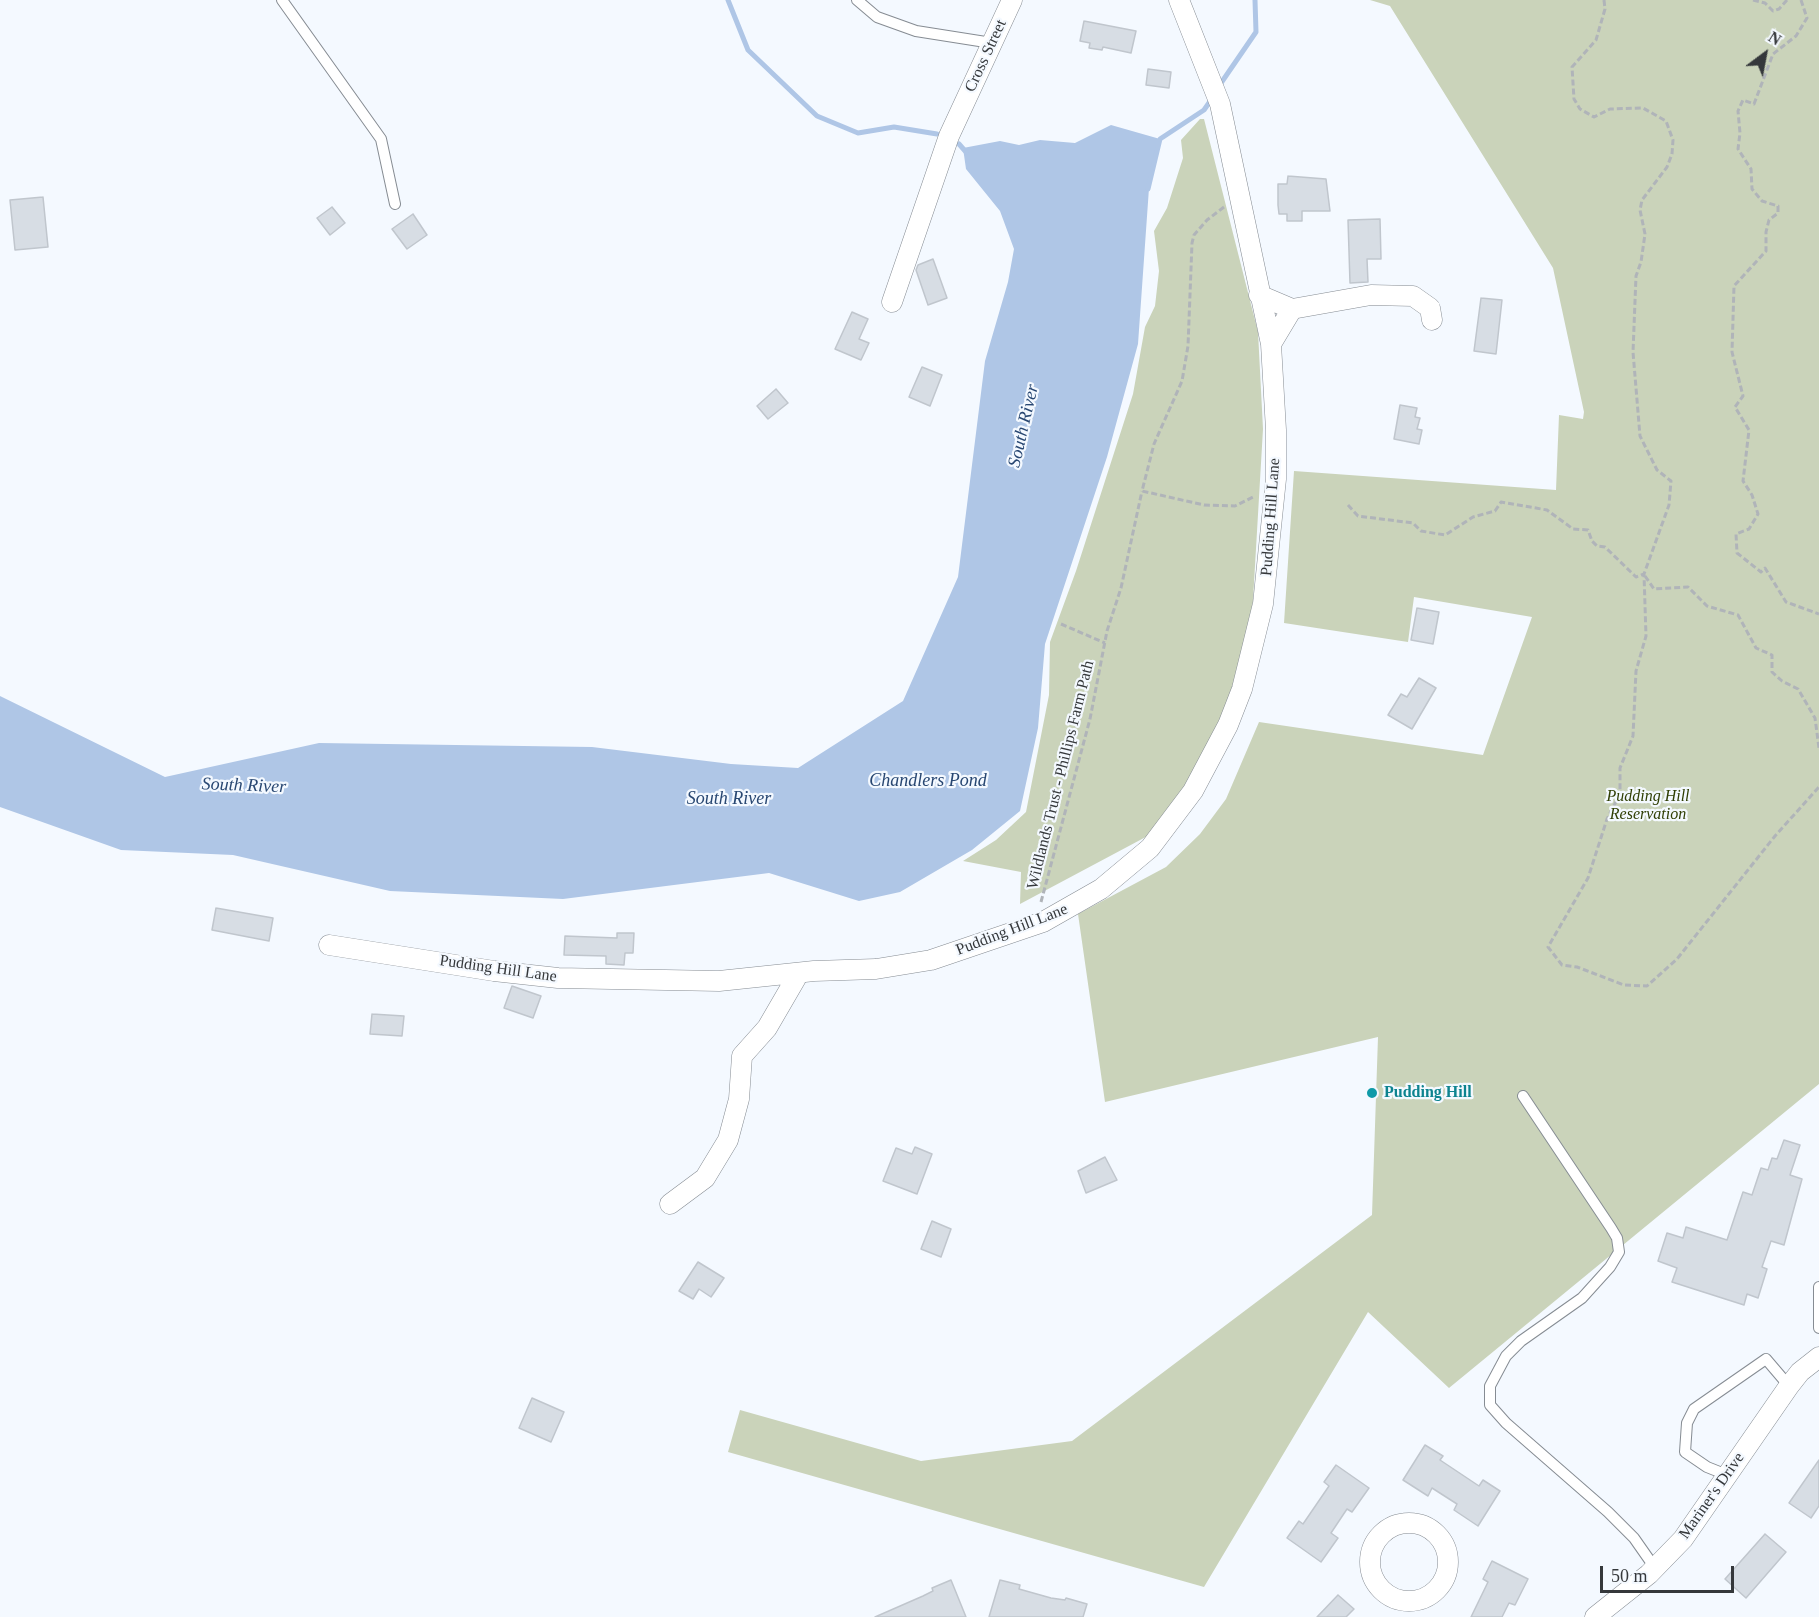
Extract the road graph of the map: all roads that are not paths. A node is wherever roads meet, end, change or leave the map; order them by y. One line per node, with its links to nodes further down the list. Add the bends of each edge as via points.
1 (282, 0): 6 (lane, via 381,139)
2 (857, 0): 5 (lane, via 876,17 916,31)
3 (1012, 0): 5 (street, Cross Street)
4 (1179, 0): 7 (street, Pudding Hill Lane, via 1220,104)
5 (992, 43): 8 (street, Cross Street, via 926,198)
6 (395, 204)
7 (1259, 295): 9 (street); 11 (street, Pudding Hill Lane)
8 (892, 302)
9 (1292, 309): 10 (street, via 1371,295 1413,296 1430,308); 11 (street)
10 (1432, 320)
11 (1271, 344): 13 (street, Pudding Hill Lane, via 1276,479 1273,530 1258,628 1228,725 1173,821 1150,848 1101,890 1043,922 907,965)
12 (329, 945): 13 (street, Pudding Hill Lane, via 558,978 719,981)
13 (799, 973): 15 (street, via 767,1028 742,1056 739,1099 728,1140 705,1178)
14 (1523, 1096): 21 (lane, via 1611,1228 1619,1252 1582,1298 1506,1356 1491,1386 1490,1405 1608,1512 1634,1538)
15 (670, 1204)
16 (1819, 1287): 17 (lane)
17 (1819, 1328)
18 (1819, 1357): 19 (street, Mariner's Drive)
19 (1789, 1386): 20 (street, Mariner's Drive); 20 (lane, via 1766,1359 1694,1409 1687,1423 1685,1452)
20 (1727, 1476): 21 (street, Mariner's Drive, via 1683,1539)
21 (1655, 1568): 22 (street, Mariner's Drive)
22 (1595, 1617)

